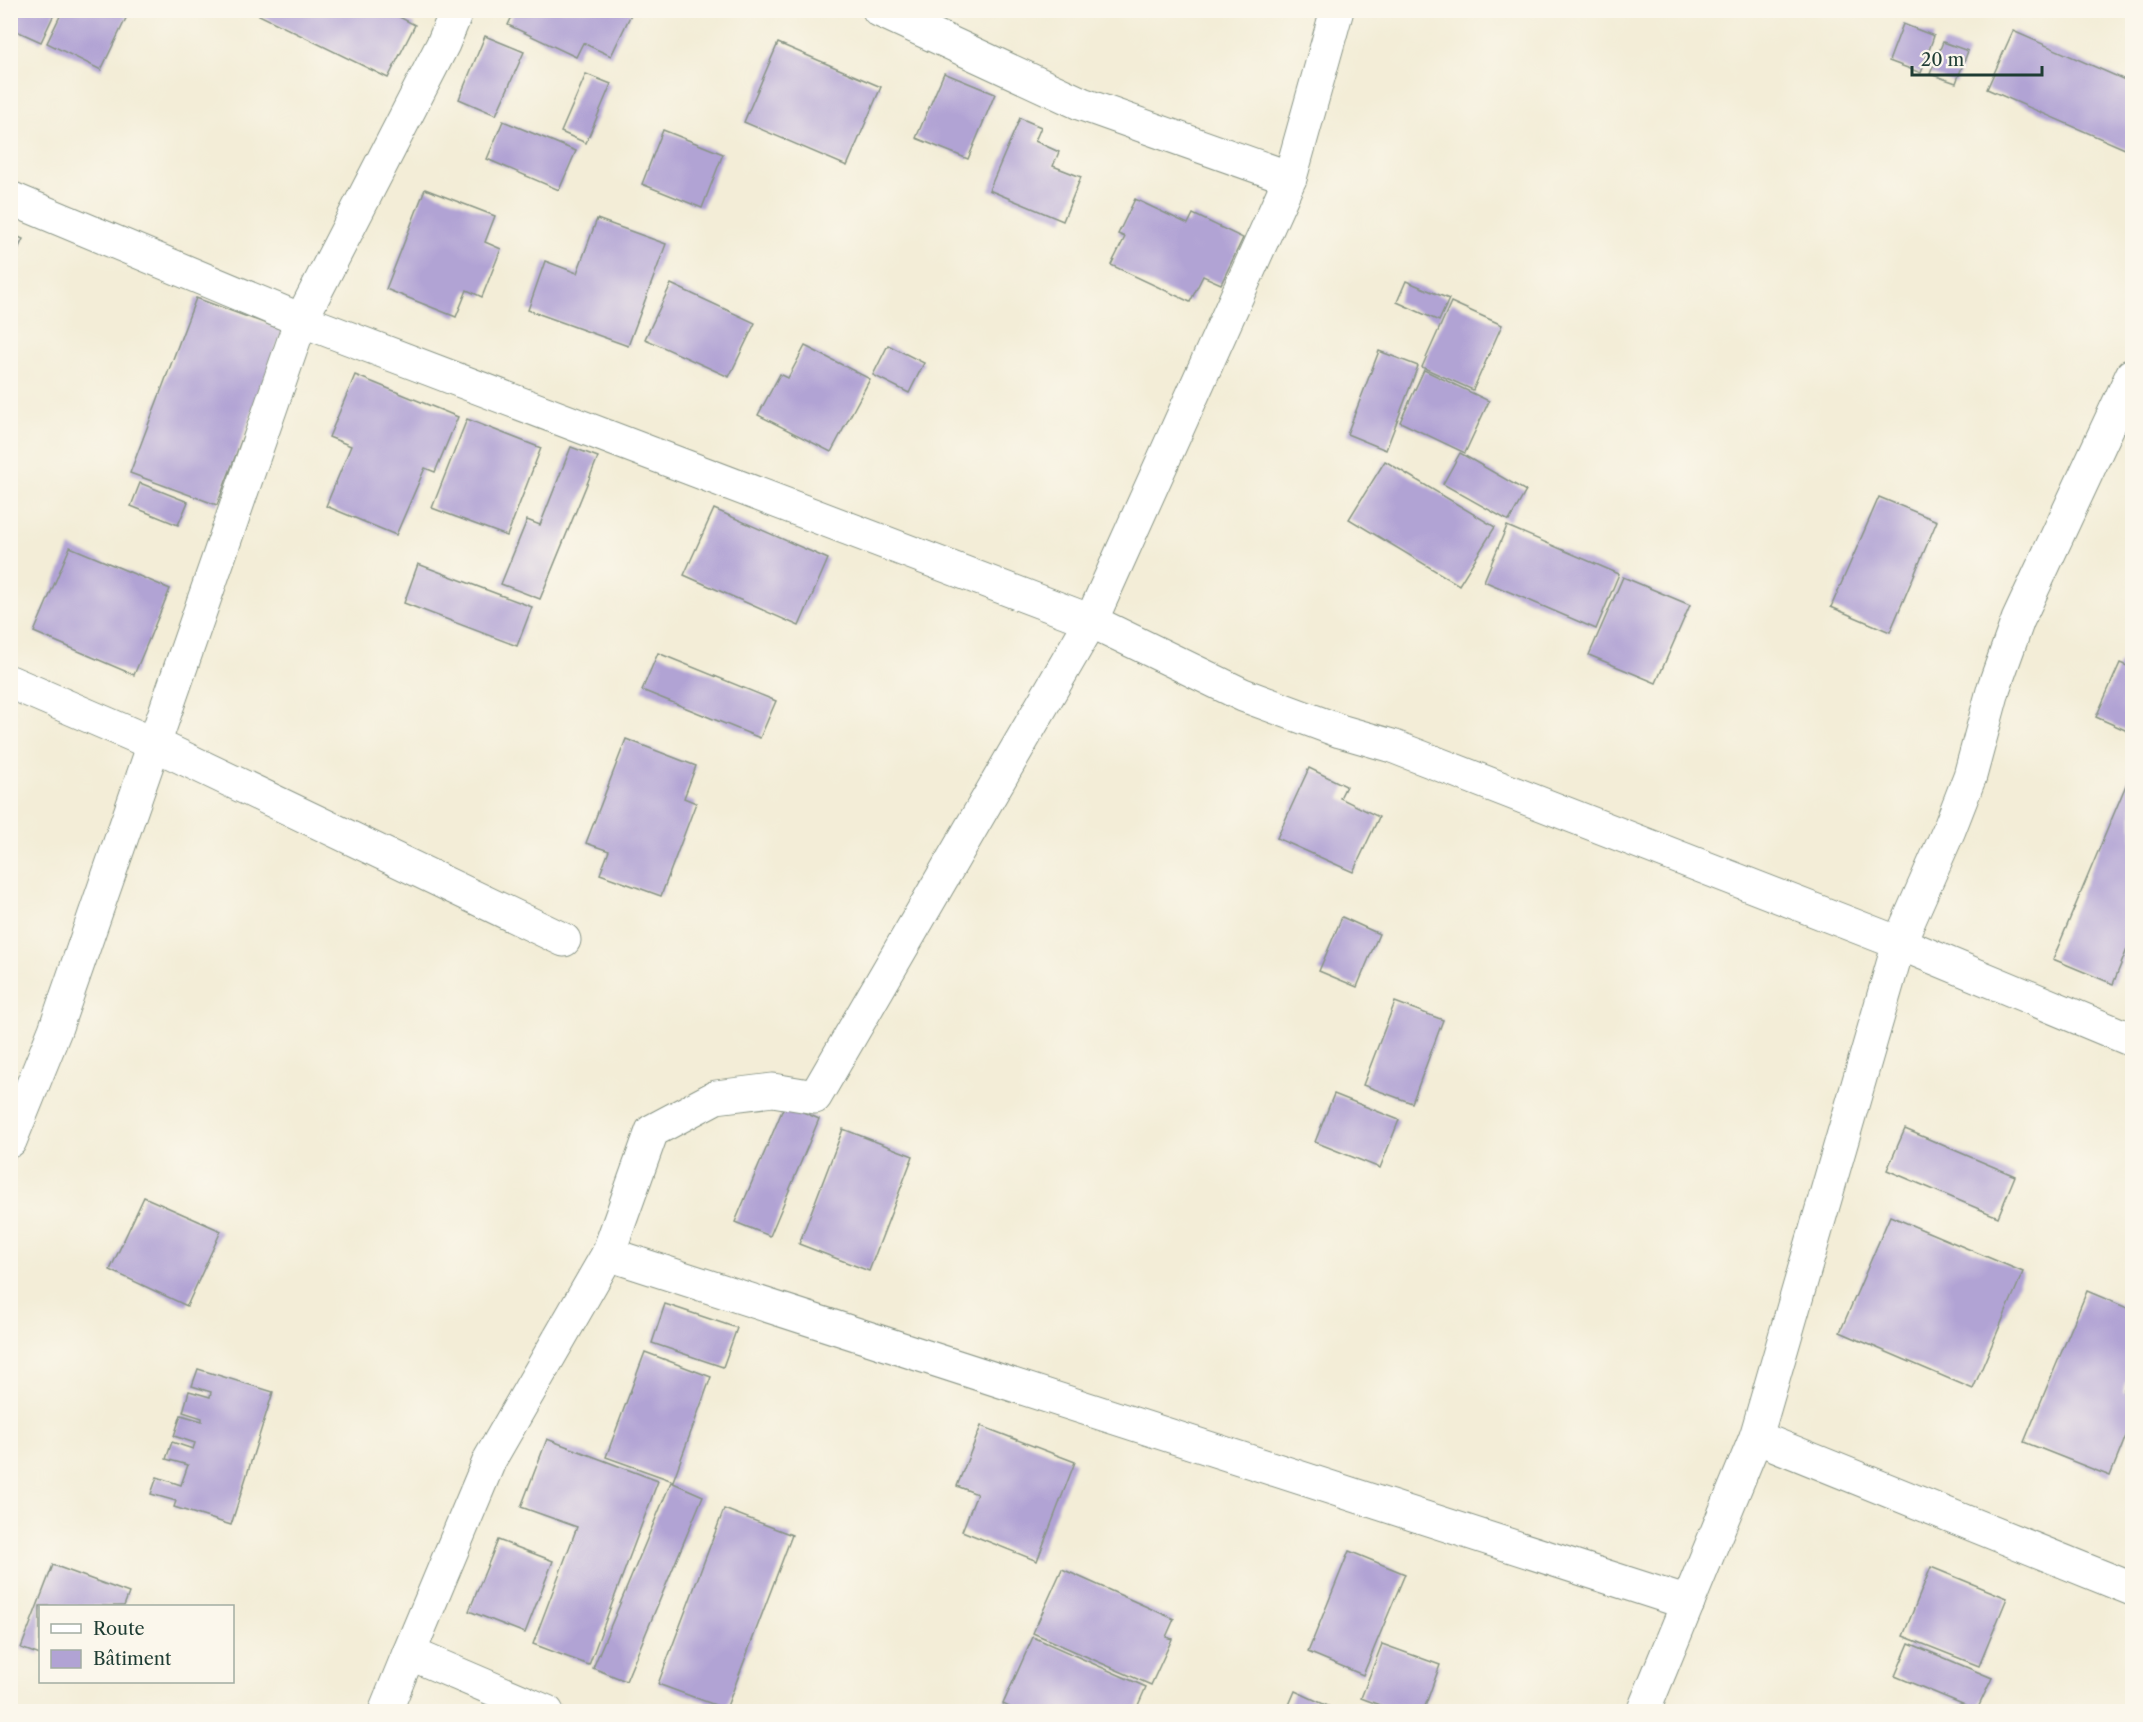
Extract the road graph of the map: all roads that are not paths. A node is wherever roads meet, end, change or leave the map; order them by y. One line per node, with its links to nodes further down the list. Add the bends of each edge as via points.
1 (457, 10): 6 (street)
2 (879, 10): 4 (street, via 1082,104)
3 (1337, 10): 4 (street)
4 (1290, 178): 8 (street)
5 (10, 198): 6 (street)
6 (301, 320): 8 (street); 10 (street)
7 (2133, 375): 12 (street, via 2018,620 1994,687 1970,776)
8 (1091, 621): 12 (street, via 1243,695 1392,746); 15 (street, via 815,1097 773,1090 716,1097 652,1131)
9 (10, 682): 10 (street)
10 (154, 744): 11 (street); 14 (street, via 55,1030)
11 (564, 940)
12 (1899, 943): 13 (street); 16 (street)
13 (2133, 1040)
14 (10, 1141)
15 (608, 1254): 18 (street); 19 (street, via 490,1459)
16 (1756, 1437): 17 (street); 18 (street)
17 (2133, 1589)
18 (1688, 1603): 22 (street)
19 (409, 1653): 20 (street); 21 (street)
20 (385, 1712)
21 (547, 1712)
22 (1643, 1712)

